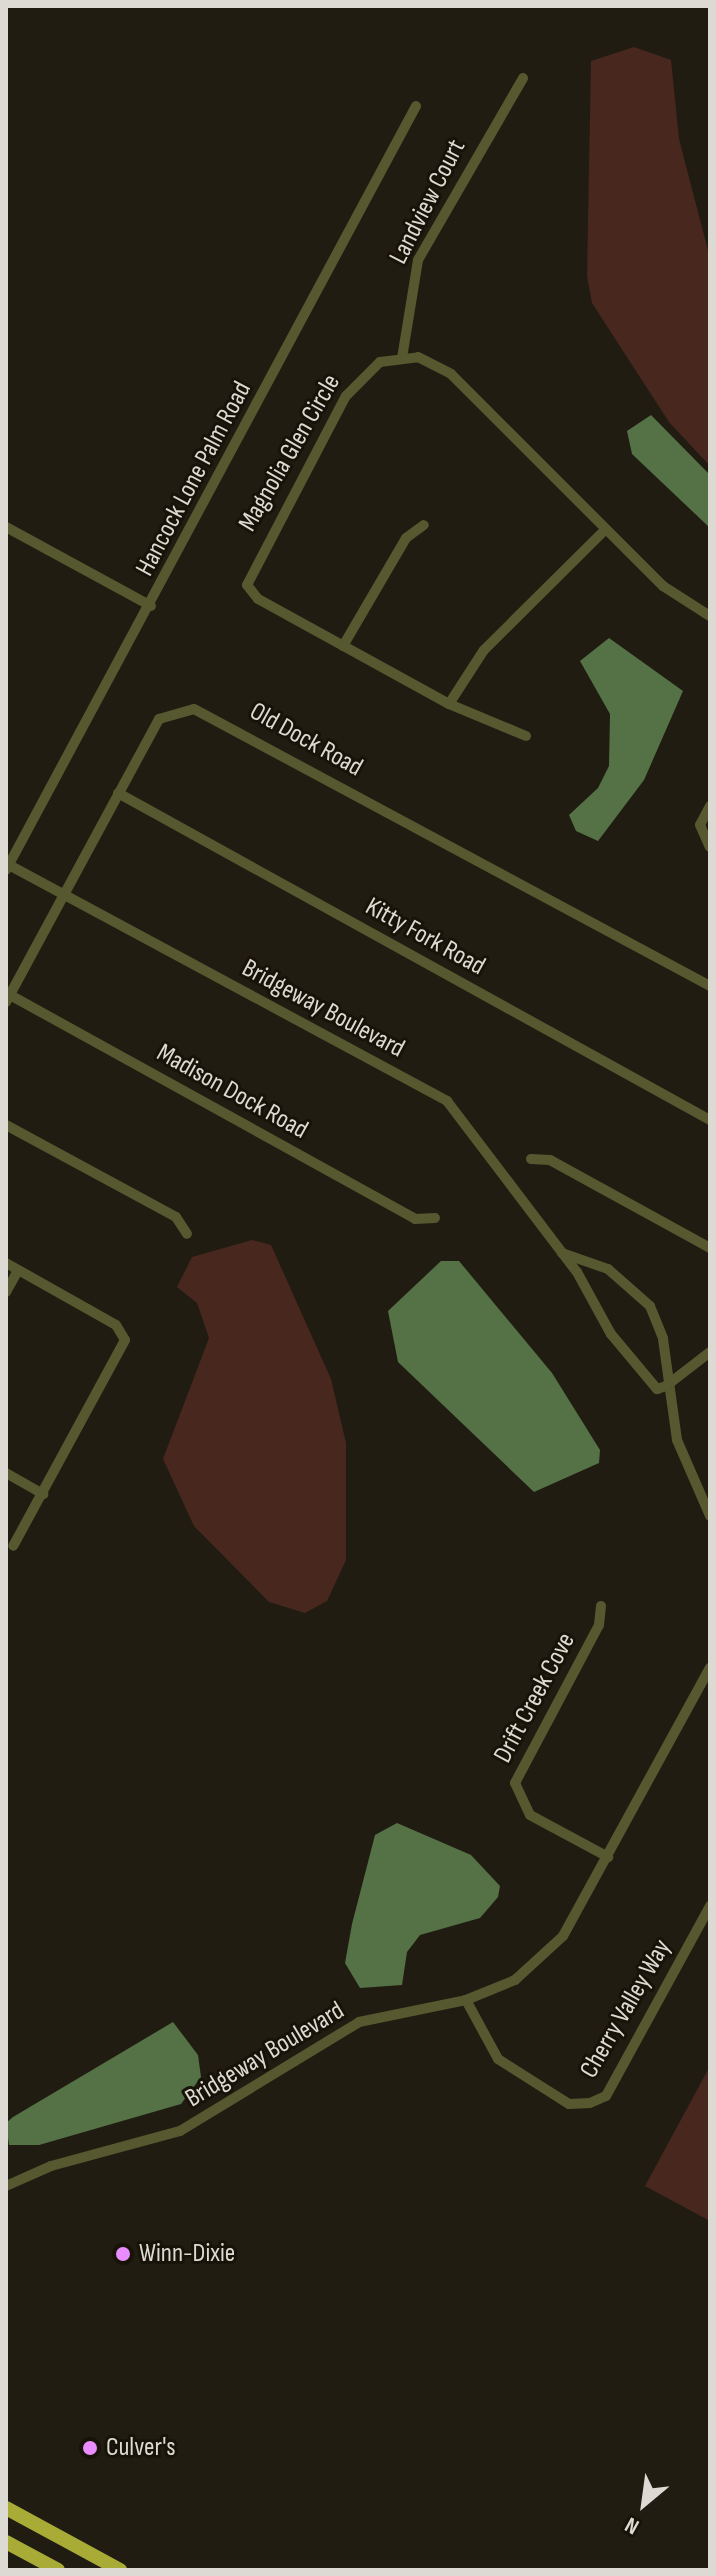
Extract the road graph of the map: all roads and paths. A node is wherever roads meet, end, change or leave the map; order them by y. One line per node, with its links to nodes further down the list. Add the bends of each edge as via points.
1 (523, 78): 3 (street, Landview Court, via 418,260)
2 (416, 106): 7 (street, Hancock Lone Palm Road)
3 (402, 358): 6 (street, via 435,363 451,374); 9 (street, Magnolia Glen Circle, via 359,377 249,570 247,585 258,599)
4 (424, 525): 9 (street, via 406,538)
5 (6, 527): 7 (street)
6 (605, 530): 8 (street, via 663,586); 10 (street, via 484,650)
7 (151, 606): 15 (street, Hancock Lone Palm Road)
8 (710, 616)
9 (343, 646): 10 (street, Magnolia Glen Circle)
10 (449, 704): 11 (street, Magnolia Glen Circle)
11 (526, 736)
12 (118, 793): 16 (street, Old Dock Road); 17 (street, Old Dock Road, via 159,719 175,710 209,712); 19 (street, Kitty Fork Road)
13 (710, 806): 14 (street, via 700,825)
14 (710, 847)
15 (8, 868): 16 (street, Bridgeway Boulevard)
16 (66, 896): 18 (street, Old Dock Road); 25 (street, Bridgeway Boulevard, via 447,1101)
17 (710, 986)
18 (8, 998): 22 (street, Madison Dock Road, via 415,1219)
19 (710, 1120)
20 (6, 1125): 23 (street, via 176,1217)
21 (531, 1159): 24 (street, via 550,1160)
22 (435, 1218)
23 (187, 1234)
24 (710, 1248)
25 (562, 1253): 30 (street, Bridgeway Boulevard, via 630,1359 657,1389); 30 (street, via 608,1269 650,1306 663,1339)
26 (6, 1263): 27 (street)
27 (18, 1270): 28 (street); 32 (street, via 116,1325 125,1340)
28 (6, 1292)
29 (710, 1352): 30 (street)
30 (666, 1386): 33 (street, via 677,1440)
31 (6, 1473): 32 (street)
32 (43, 1494): 34 (street)
33 (710, 1516)
34 (13, 1546)
35 (601, 1606): 37 (street, Drift Creek Cove, via 599,1625 515,1783 530,1815)
36 (710, 1668): 37 (street, Bridgeway Boulevard)
37 (608, 1857): 39 (street, Bridgeway Boulevard, via 551,1951 515,1980)
38 (710, 1906): 39 (street, Cherry Valley Way, via 606,2096 590,2103 569,2104 498,2059)
39 (466, 2000): 40 (street, Bridgeway Boulevard, via 390,2011 309,2051 169,2136 51,2166)
40 (6, 2186)
41 (6, 2508): 44 (highway)
42 (6, 2542): 43 (highway)
43 (58, 2570)
44 (120, 2570)

